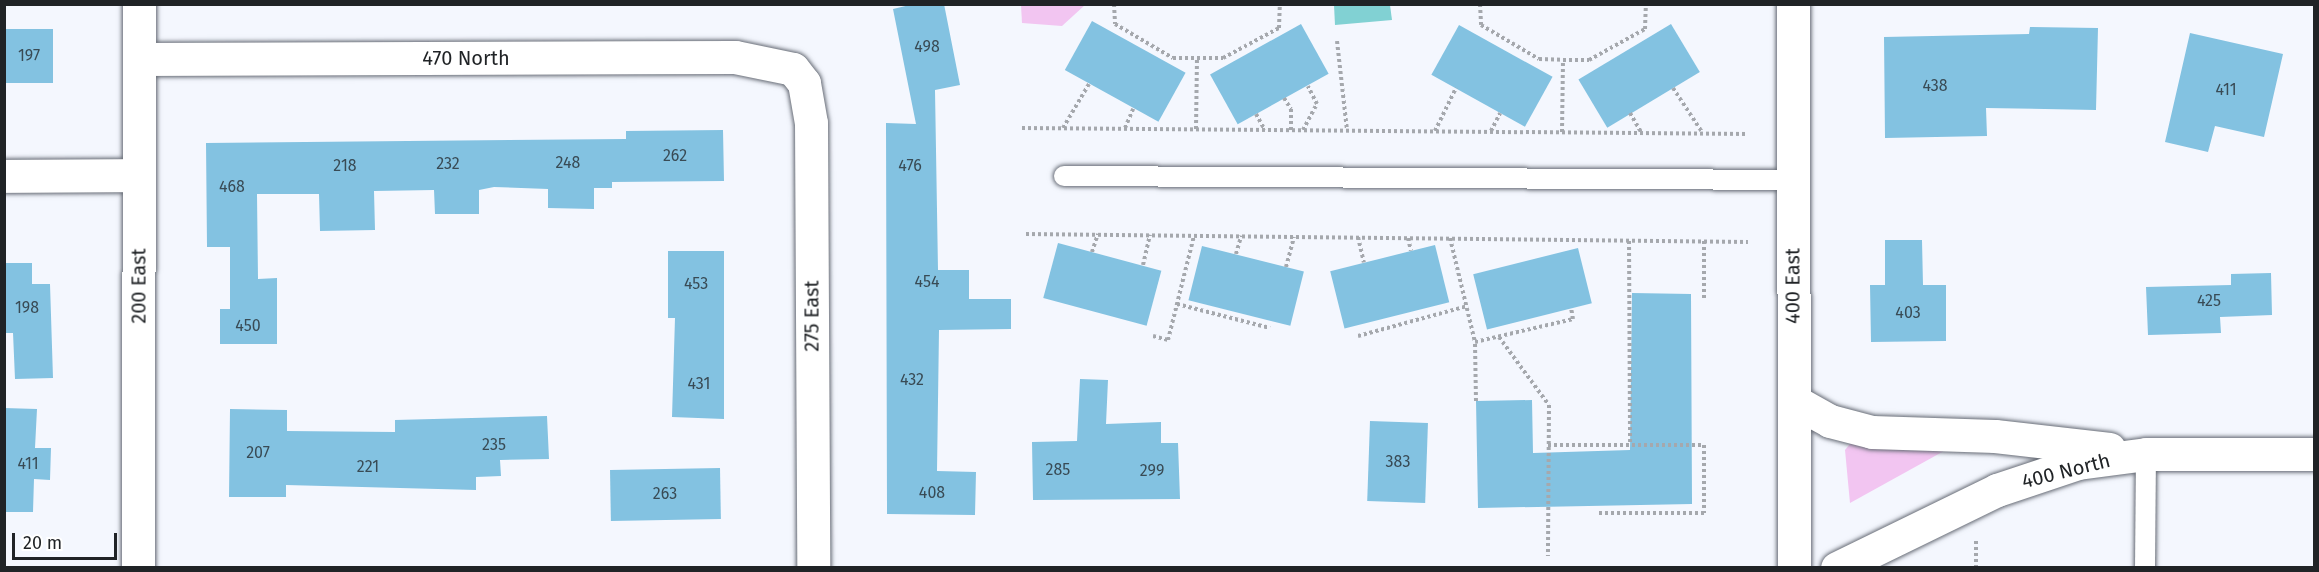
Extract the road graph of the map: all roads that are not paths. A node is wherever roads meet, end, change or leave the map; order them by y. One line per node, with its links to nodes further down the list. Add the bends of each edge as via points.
1 (139, 4): 3 (street, 200 East)
2 (1793, 4): 8 (street, 400 East)
3 (139, 59): 4 (street, 470 North, via 735,57); 5 (street, 200 East)
4 (793, 69): 13 (street, 275 East, via 804,83 812,123)
5 (139, 175): 6 (street); 12 (street, 200 East)
6 (4, 176)
7 (1064, 177): 8 (lane)
8 (1793, 180): 9 (street, 400 East)
9 (1794, 401): 10 (street, via 1830,421 1872,432 1995,436); 14 (street, 400 East)
10 (2146, 454): 11 (street, 400 North); 15 (street, 400 North, via 2037,475); 16 (lane)
11 (2314, 454)
12 (138, 567)
13 (813, 567)
14 (1794, 567)
15 (1837, 567)
16 (2145, 567)

